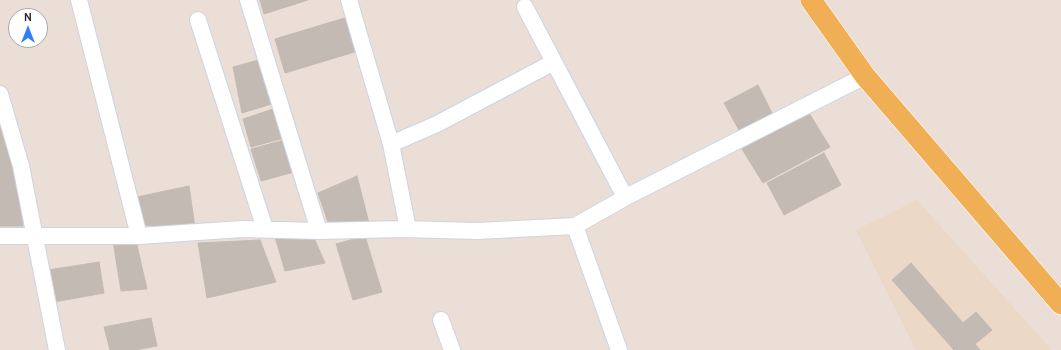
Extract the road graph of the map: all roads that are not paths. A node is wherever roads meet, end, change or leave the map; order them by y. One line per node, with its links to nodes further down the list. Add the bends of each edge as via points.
1 (79, 0): 18 (street)
2 (248, 0): 15 (street)
3 (349, 0): 10 (street)
4 (811, 0): 8 (main road)
5 (525, 7): 7 (street)
6 (198, 20): 13 (street)
7 (554, 62): 10 (street, via 438,124); 11 (street)
8 (865, 76): 11 (street); 19 (main road)
9 (0, 94): 16 (street, via 21,166)
10 (391, 144): 14 (street)
11 (625, 197): 12 (street)
12 (575, 226): 14 (street, via 478,231); 23 (street)
13 (265, 229): 15 (street); 18 (street, via 242,228)
14 (408, 229): 15 (street)
15 (319, 231)
16 (35, 235): 17 (street); 18 (street); 21 (street)
17 (0, 236)
18 (139, 236)
19 (1061, 304)
20 (441, 320): 22 (street)
21 (57, 350)
22 (452, 350)
23 (618, 350)

